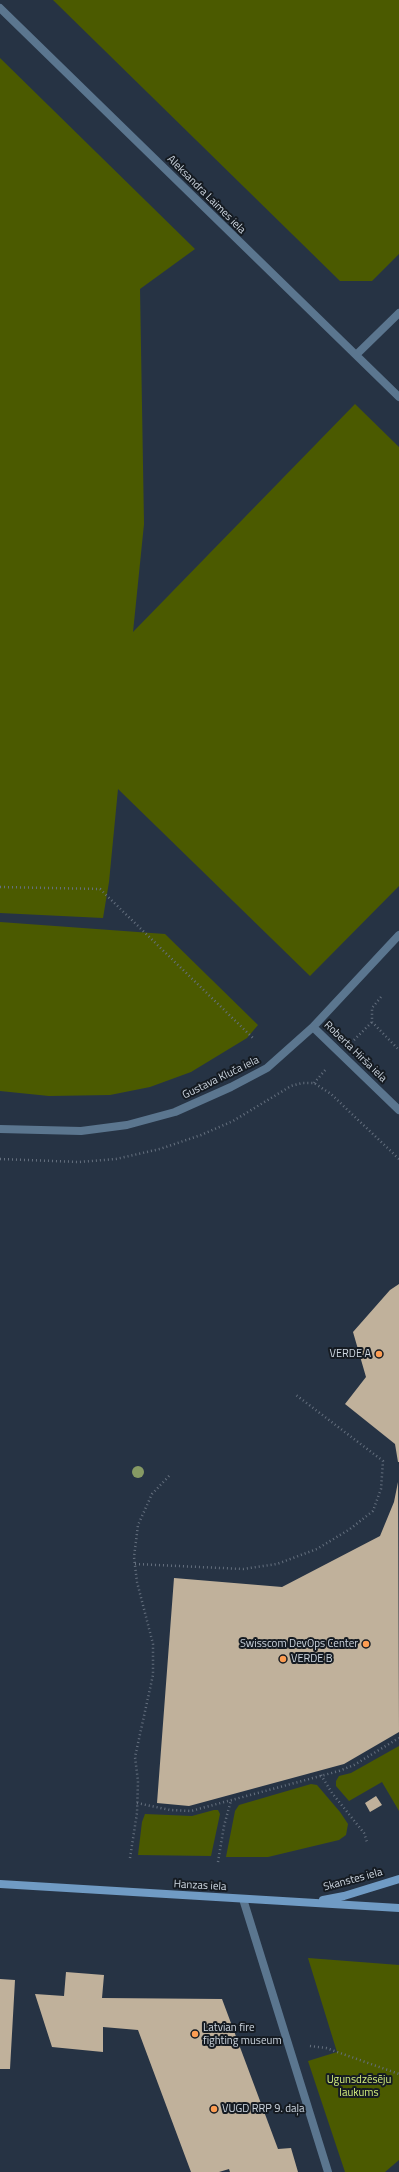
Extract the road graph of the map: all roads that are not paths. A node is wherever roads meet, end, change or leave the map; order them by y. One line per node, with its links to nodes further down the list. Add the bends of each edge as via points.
1 (0, 8): 3 (street, Aleksandra Laimes iela)
2 (399, 313): 3 (street)
3 (356, 356): 4 (street, Aleksandra Laimes iela)
4 (399, 397)
5 (399, 935): 6 (street, Gustava Kluča iela)
6 (313, 1027): 7 (street, Roberta Hirša iela); 8 (street, Gustava Kluča iela, via 267,1068 175,1112 127,1125 81,1131)
7 (399, 1110)
8 (0, 1129)
9 (399, 1879): 12 (main road, Skanstes iela, via 344,1896)
10 (0, 1884): 11 (main road, Hanzas iela)
11 (243, 1899): 12 (main road, Hanzas iela); 14 (street)
12 (312, 1902): 13 (main road, Hanzas iela)
13 (399, 1908)
14 (328, 2172)

